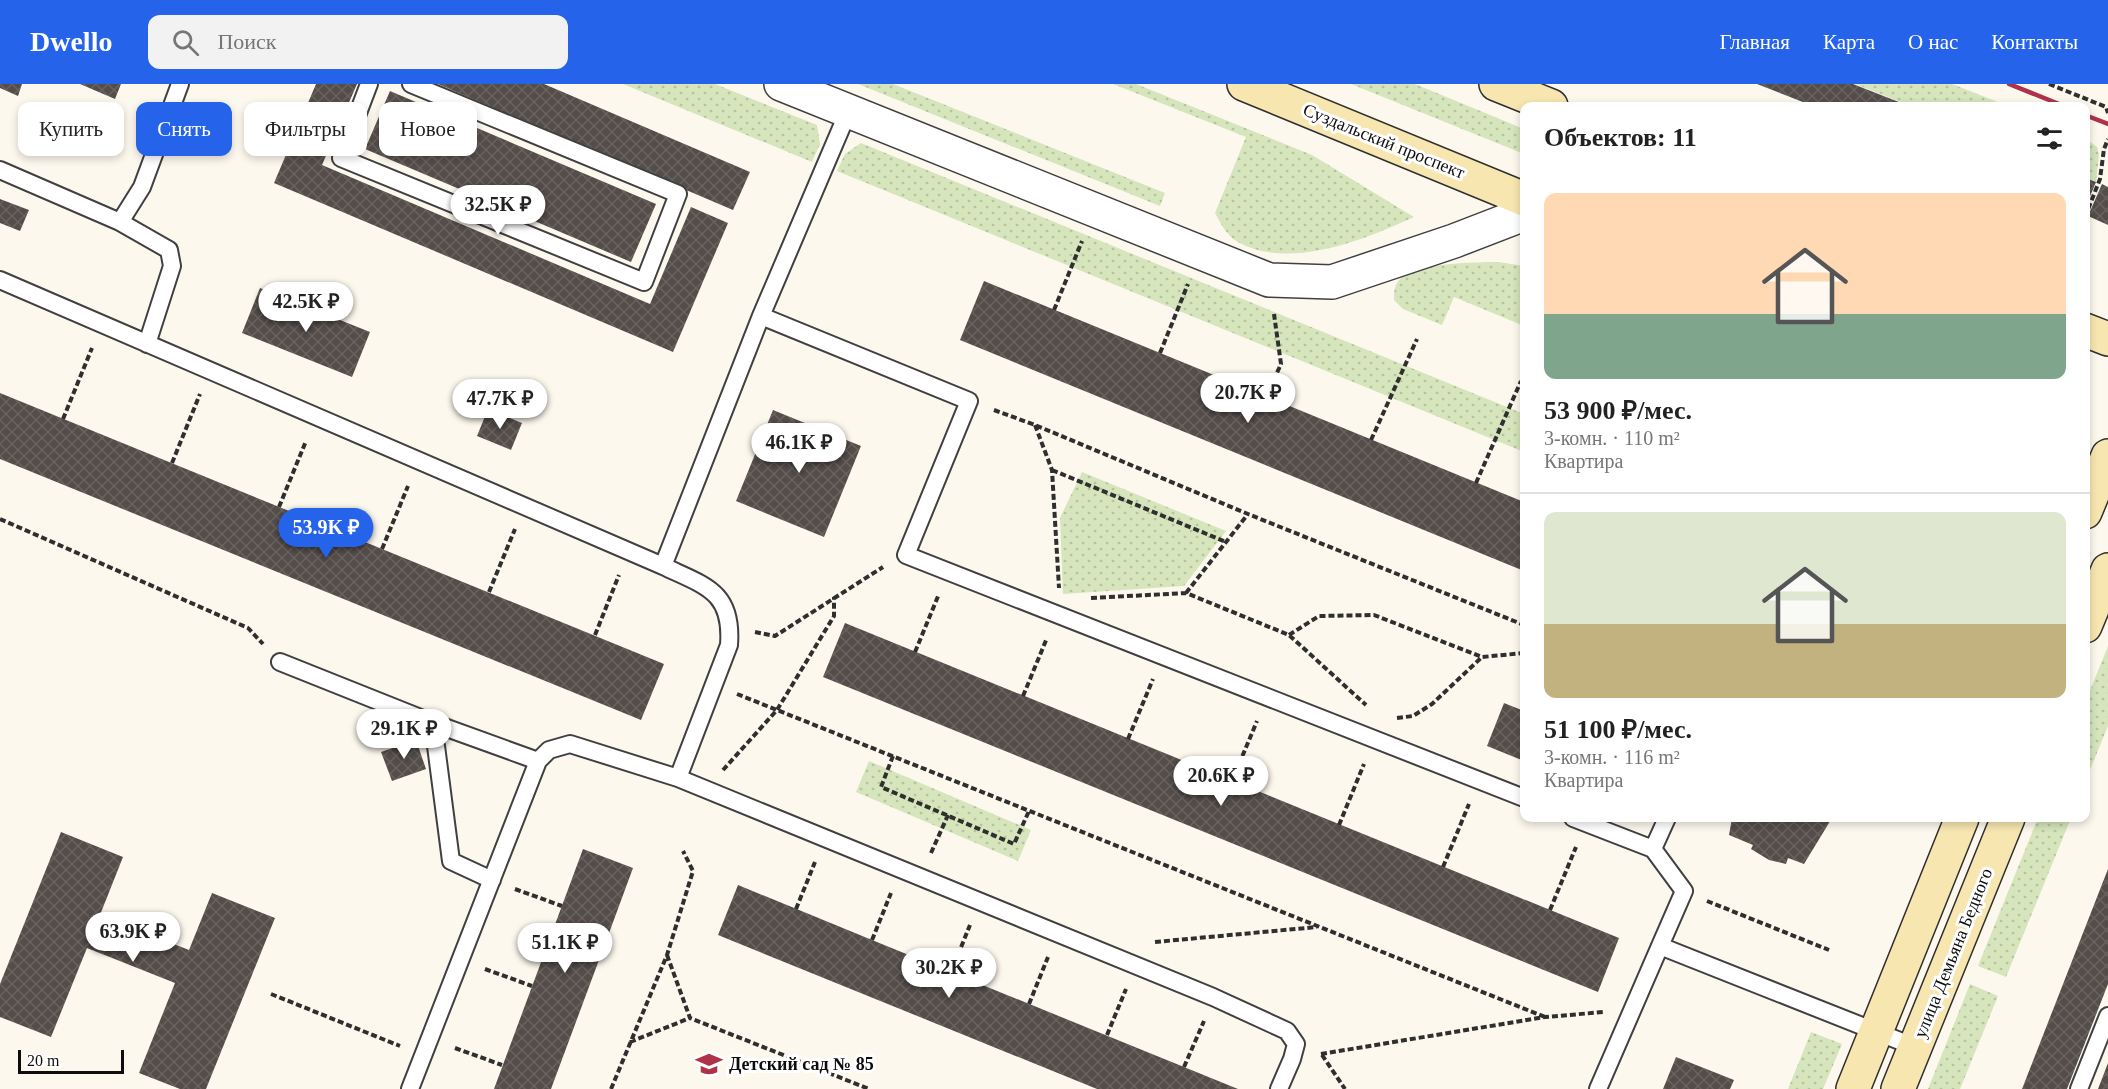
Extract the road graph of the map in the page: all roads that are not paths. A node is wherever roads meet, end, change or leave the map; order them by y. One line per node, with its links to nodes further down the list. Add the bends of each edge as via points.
1 (180, 84): 12 (lane, via 142,187)
2 (369, 84): 3 (lane, via 341,158 644,282 678,194)
3 (411, 84)
4 (781, 84): 8 (street)
5 (1244, 84): 10 (street, Суздальский проспект)
6 (1496, 84): 7 (street)
7 (1541, 102)
8 (848, 112): 11 (street, via 1269,280 1332,282); 14 (lane)
9 (0, 170): 12 (lane)
10 (1520, 197)
11 (1520, 215)
12 (120, 222): 17 (lane, via 169,250 172,266)
13 (0, 280): 17 (lane)
14 (761, 316): 22 (lane); 29 (lane, via 969,402 906,555 1058,607 1162,656)
15 (2090, 332): 16 (street)
16 (2108, 339)
17 (147, 344): 22 (lane)
18 (2090, 443): 19 (street)
19 (2108, 450)
20 (2108, 456): 21 (street)
21 (2090, 500)
22 (663, 566): 28 (lane, via 721,598 730,628 729,645)
23 (2108, 570): 24 (street)
24 (2090, 614)
25 (280, 662): 26 (lane)
26 (433, 723): 27 (lane); 35 (lane, via 451,861)
27 (538, 761): 28 (lane, via 549,750 570,744); 35 (lane)
28 (678, 778): 41 (lane, via 1287,1030 1296,1044)
29 (1520, 796)
30 (1584, 822): 34 (lane)
31 (1665, 822): 34 (lane)
32 (1960, 822): 38 (street)
33 (2006, 822): 39 (street, улица Демьяна Бедного)
34 (1653, 849): 36 (lane, via 1684,891)
35 (492, 880): 40 (lane)
36 (1660, 946): 38 (lane); 42 (lane)
37 (2108, 1016): 45 (lane)
38 (1876, 1033): 39 (lane); 43 (street)
39 (1915, 1047): 44 (street, улица Демьяна Бедного)
40 (410, 1089)
41 (1279, 1089)
42 (1598, 1089)
43 (1853, 1089)
44 (1898, 1089)
45 (2079, 1089)

